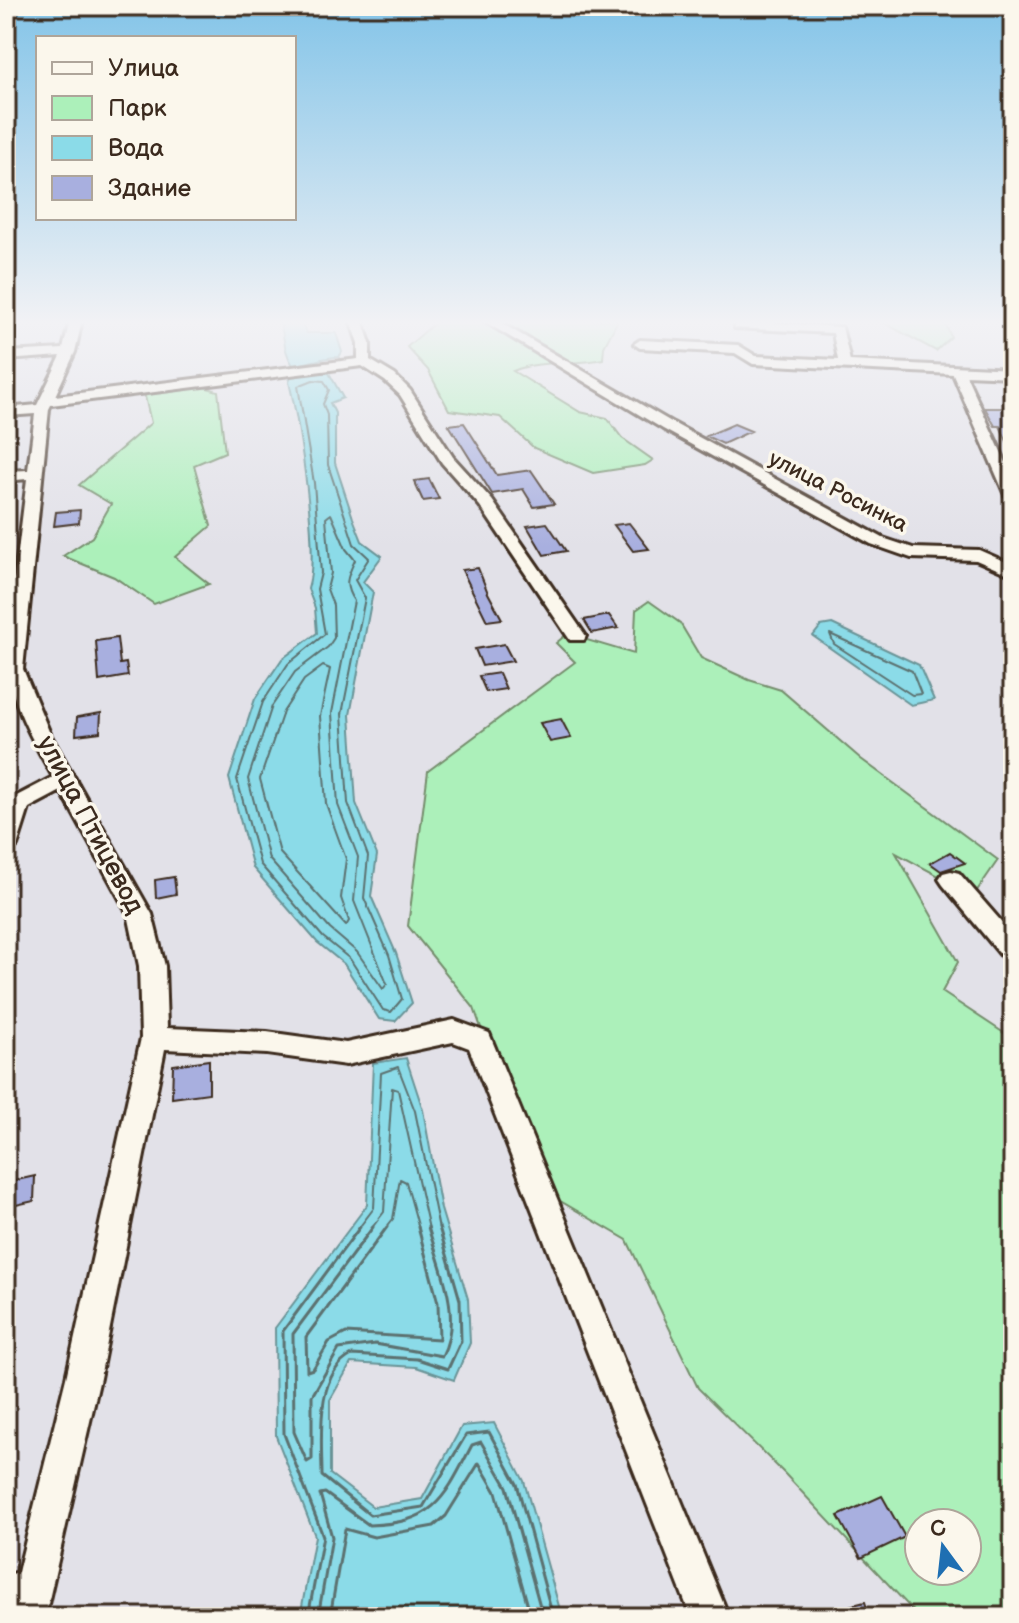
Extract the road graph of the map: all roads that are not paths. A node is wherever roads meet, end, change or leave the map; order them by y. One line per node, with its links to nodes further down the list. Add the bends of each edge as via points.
1 (49, 396): 6 (street, улица Птицевод)
2 (114, 396): 6 (street)
3 (407, 396): 13 (street, via 447,460 486,503)
4 (617, 396): 12 (street, улица Росинка, via 877,541 911,553 979,555)
5 (969, 396): 10 (street)
6 (45, 405): 7 (street); 8 (street, улица Птицевод)
7 (6, 412)
8 (33, 474): 9 (street); 11 (street, улица Птицевод)
9 (6, 476)
10 (1013, 495)
11 (15, 554): 14 (street, улица Птицевод)
12 (1013, 571)
13 (577, 636)
14 (10, 669): 15 (street, улица Птицевод)
15 (65, 780): 16 (street, via 19,804); 19 (street, улица Птицевод, via 140,914 152,966)
16 (6, 846)
17 (951, 879): 18 (street)
18 (1013, 952)
19 (154, 1038): 20 (street, улица Птицевод, via 87,1363); 21 (street, via 267,1043 346,1054 454,1031 480,1041)
20 (21, 1600)
21 (710, 1617)

